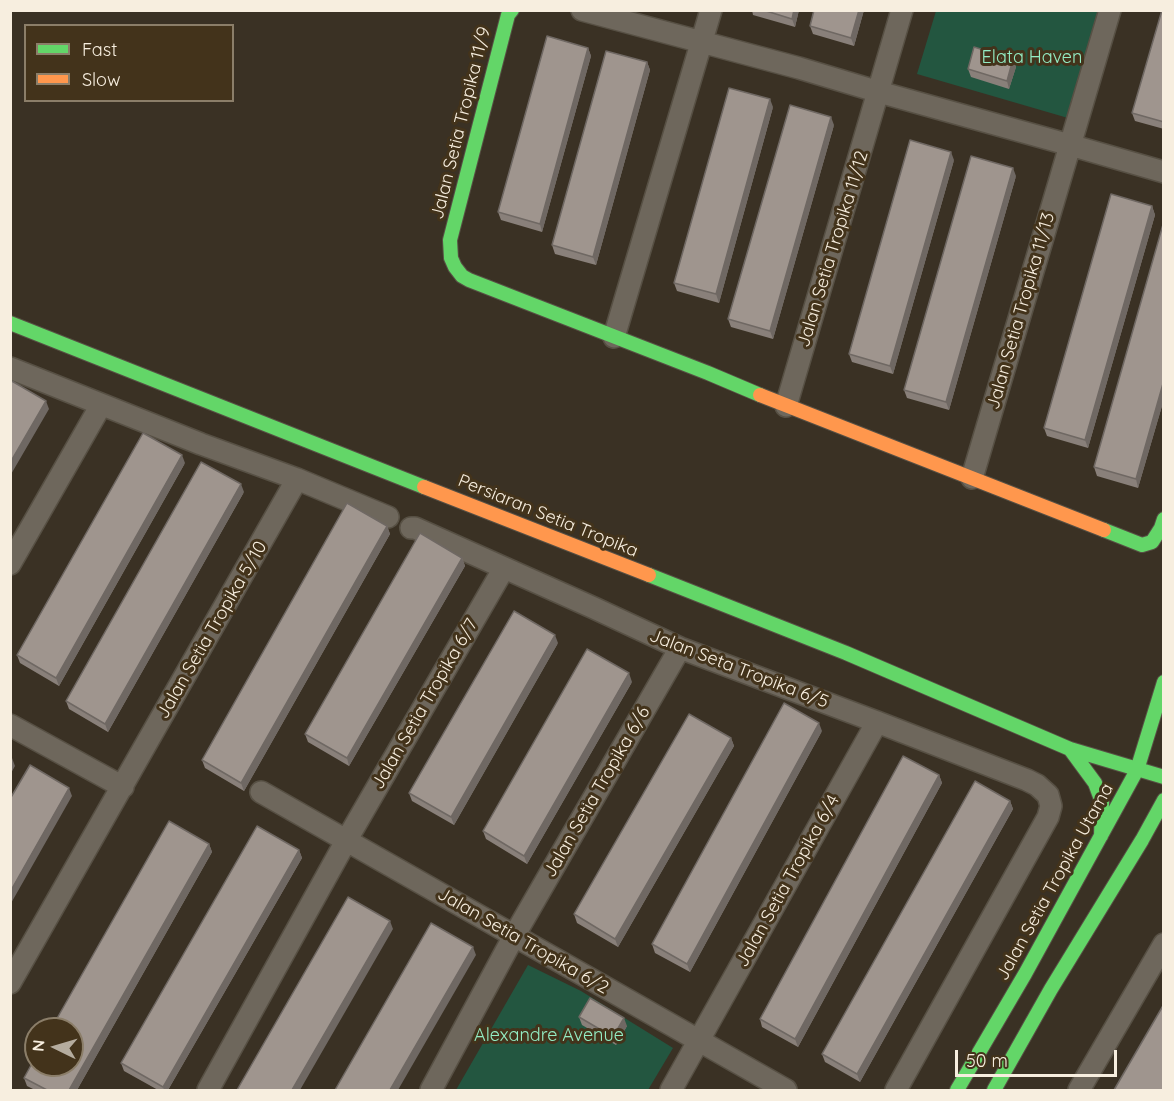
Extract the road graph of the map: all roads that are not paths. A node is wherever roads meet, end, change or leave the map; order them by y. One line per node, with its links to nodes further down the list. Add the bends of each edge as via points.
1 (582, 10): 6 (street)
2 (711, 10): 6 (street)
3 (902, 10): 7 (street, Jalan Setia Tropika 11/12)
4 (1110, 10): 8 (street, Jalan Setia Tropika 11/13)
5 (510, 13): 11 (street, Jalan Setia Tropika 11/9, via 450,240 452,258 455,267 469,280)
6 (702, 41): 7 (street); 11 (street)
7 (879, 92): 8 (street); 14 (street, Jalan Setia Tropika 11/12)
8 (1070, 145): 9 (street); 15 (street, Jalan Setia Tropika 11/13)
9 (1164, 172)
10 (10, 323): 26 (street, Persiaran Setia Tropika, via 846,653)
11 (614, 337): 14 (street)
12 (10, 368): 13 (street)
13 (101, 405): 16 (street); 20 (street)
14 (786, 406): 15 (street)
15 (972, 478): 18 (street, via 1142,545 1152,542)
16 (297, 479): 17 (street); 29 (street, Jalan Setia Tropika 5/10)
17 (388, 517)
18 (1162, 524)
19 (411, 528): 21 (street, Jalan Seta Tropika 6/5)
20 (10, 564)
21 (504, 568): 22 (street, Jalan Seta Tropika 6/5); 33 (street, Jalan Setia Tropika 6/7)
22 (680, 648): 24 (street, Jalan Seta Tropika 6/5); 34 (street, Jalan Setia Tropika 6/6)
23 (1164, 682): 27 (street, Jalan Setia Tropika Utama)
24 (877, 722): 37 (street, Jalan Setia Tropika 6/4); 42 (street, Jalan Seta Tropika 6/5, via 1027,780 1048,795 1051,806)
25 (10, 724): 29 (street)
26 (1070, 749): 27 (street, Persiaran Setia Tropika); 32 (street, via 1095,783 1102,802)
27 (1137, 770): 28 (street, Persiaran Setia Tropika); 32 (street, Jalan Setia Tropika Utama)
28 (1164, 777)
29 (124, 784): 36 (street, Jalan Setia Tropika 5/10)
30 (261, 792): 33 (street, Jalan Setia Tropika 6/2)
31 (1164, 800): 44 (street)
32 (1101, 836): 43 (street, Jalan Setia Tropika Utama)
33 (346, 841): 34 (street, Jalan Setia Tropika 6/2); 38 (street, Jalan Setia Tropika 6/7)
34 (514, 936): 37 (street, Jalan Setia Tropika 6/2); 39 (street, Jalan Setia Tropika 6/6)
35 (1164, 944): 45 (street)
36 (10, 983)
37 (699, 1041): 40 (street, Jalan Setia Tropika 6/4); 41 (street, Jalan Setia Tropika 6/2)
38 (208, 1090)
39 (431, 1090)
40 (671, 1090)
41 (786, 1090)
42 (896, 1090)
43 (957, 1090)
44 (994, 1090)
45 (1079, 1090)

